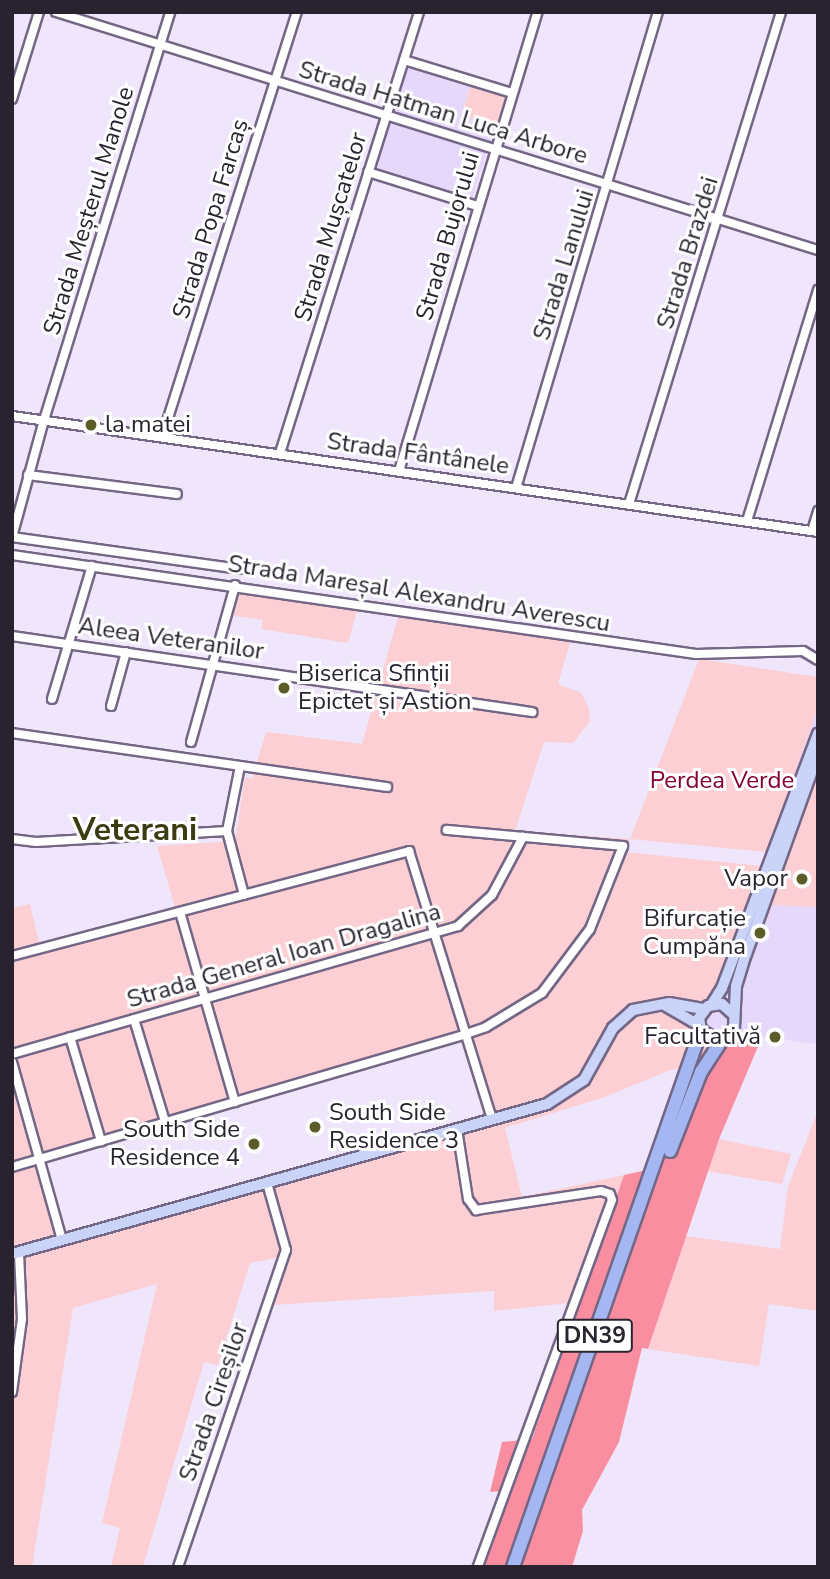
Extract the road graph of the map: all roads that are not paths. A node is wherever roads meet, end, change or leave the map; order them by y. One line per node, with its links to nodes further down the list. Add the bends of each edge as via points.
1 (39, 12): 13 (street)
2 (56, 12): 9 (street, Strada Hatman Luca Arbore)
3 (170, 12): 9 (street, Strada Meșterul Manole)
4 (296, 12): 11 (street, Strada Popa Farcaș)
5 (419, 12): 10 (street, Strada Mușcatelor)
6 (538, 12): 12 (street, Strada Bujorului)
7 (658, 12): 17 (street, Strada Lanului)
8 (781, 12): 19 (street, Strada Brazdei)
9 (160, 45): 11 (street, Strada Hatman Luca Arbore); 23 (street, Strada Meșterul Manole)
10 (404, 60): 12 (street); 14 (street, Strada Mușcatelor)
11 (275, 80): 14 (street, Strada Hatman Luca Arbore); 24 (street, Strada Popa Farcaș)
12 (512, 93): 15 (street, Strada Bujorului)
13 (12, 99)
14 (386, 115): 15 (street, Strada Hatman Luca Arbore); 16 (street, Strada Mușcatelor)
15 (494, 149): 17 (street, Strada Hatman Luca Arbore); 18 (street, Strada Bujorului)
16 (368, 172): 18 (street); 25 (street, Strada Mușcatelor)
17 (609, 185): 19 (street, Strada Hatman Luca Arbore); 28 (street, Strada Lanului)
18 (477, 206): 26 (street, Strada Bujorului)
19 (719, 219): 20 (street, Strada Hatman Luca Arbore); 30 (street, Strada Brazdei)
20 (818, 250)
21 (818, 290): 32 (street)
22 (12, 416): 23 (street, Strada Fântânele)
23 (44, 421): 24 (street, Strada Fântânele); 27 (street, Strada Meșterul Manole)
24 (162, 437): 25 (street, Strada Fântânele)
25 (280, 453): 26 (street, Strada Fântânele)
26 (399, 471): 28 (street, Strada Fântânele)
27 (29, 475): 29 (street); 34 (street, Strada Meșterul Manole)
28 (516, 488): 30 (street, Strada Fântânele)
29 (177, 494)
30 (629, 503): 32 (street, Strada Fântânele)
31 (818, 511): 33 (street)
32 (747, 521): 33 (street, Strada Fântânele)
33 (815, 531)
34 (12, 537): 37 (street, Strada Mareșal Alexandru Averescu)
35 (12, 555): 36 (street, Strada Mareșal Alexandru Averescu)
36 (92, 566): 38 (street, Strada Mareșal Alexandru Averescu); 40 (street)
37 (240, 569)
38 (235, 585): 42 (street, Strada Mareșal Alexandru Averescu, via 695,654 803,651); 43 (street)
39 (12, 636): 40 (street, Aleea Veteranilor)
40 (68, 644): 41 (street, Aleea Veteranilor); 44 (street)
41 (126, 652): 43 (street, Aleea Veteranilor); 45 (street)
42 (818, 660)
43 (211, 663): 46 (street, Aleea Veteranilor); 49 (street)
44 (52, 699)
45 (111, 706)
46 (532, 712)
47 (12, 733): 51 (street)
48 (818, 734): 63 (main road, DN39, via 722,988)
49 (191, 742)
50 (818, 754): 64 (main road, DN39, via 746,954)
51 (240, 766): 52 (street); 54 (street)
52 (387, 787)
53 (447, 830): 55 (street)
54 (227, 831): 56 (street, via 36,842); 57 (street)
55 (523, 837): 59 (street, Strada General Ioan Dragalina, via 502,882 484,904 458,926); 67 (street, via 623,846 590,929 569,961 522,1008)
56 (12, 839)
57 (244, 895): 58 (street); 59 (street, via 409,851)
58 (180, 912): 60 (street); 61 (street)
59 (435, 935): 61 (street, Strada General Ioan Dragalina); 67 (street)
60 (12, 956)
61 (205, 999): 65 (street, Strada General Ioan Dragalina); 72 (street)
62 (663, 1004): 63 (main road); 66 (main road); 73 (main road, via 633,1010 620,1020 584,1080 561,1099)
63 (708, 1006): 64 (main road, via 727,1006); 66 (main road, DN39)
64 (733, 1014): 69 (main road, DN39, via 734,1028)
65 (134, 1020): 68 (street, Strada General Ioan Dragalina); 74 (street)
66 (700, 1027): 69 (main road, via 709,1038); 85 (highway, DN39)
67 (466, 1034): 72 (street); 73 (street)
68 (71, 1037): 70 (street, Strada General Ioan Dragalina); 76 (street)
69 (723, 1038): 86 (highway, DN39, via 693,1091)
70 (12, 1054)
71 (12, 1062): 77 (street)
72 (235, 1102): 74 (street)
73 (492, 1119): 75 (main road)
74 (165, 1122): 76 (street)
75 (457, 1129): 79 (main road); 84 (street, via 468,1199 476,1210 601,1192 612,1200)
76 (101, 1141): 77 (street)
77 (39, 1159): 78 (street); 80 (street)
78 (12, 1167)
79 (267, 1182): 80 (main road); 83 (street, Strada Cireșilor, via 286,1250)
80 (62, 1240): 81 (main road)
81 (15, 1253): 82 (street, via 22,1319)
82 (12, 1392)
83 (178, 1567)
84 (478, 1567)
85 (513, 1567)
86 (521, 1567)

